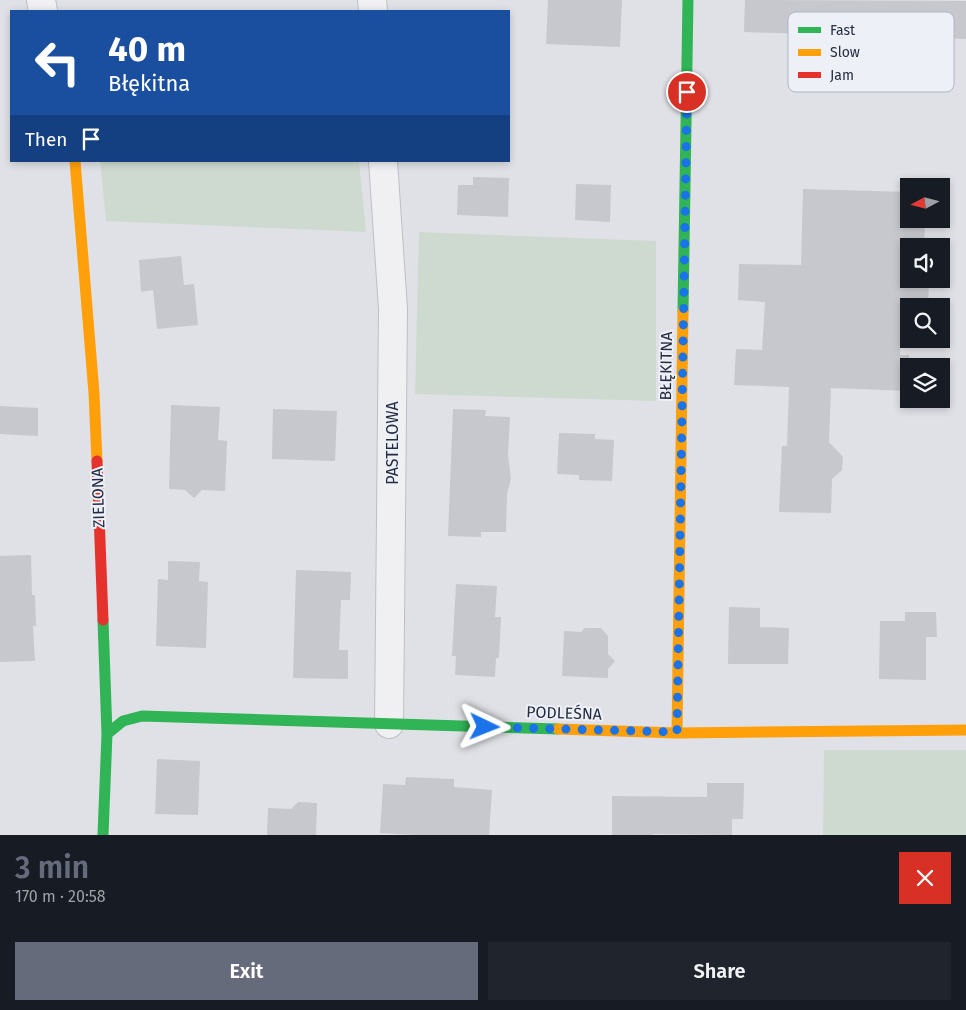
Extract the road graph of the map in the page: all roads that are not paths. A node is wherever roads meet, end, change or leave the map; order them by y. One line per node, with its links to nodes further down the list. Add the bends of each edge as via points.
1 (688, 0): 6 (street, BŁĘKITNA)
2 (75, 162): 7 (street, ZIELONA, via 94,393)
3 (383, 162): 4 (street, PASTELOWA, via 393,309)
4 (389, 724): 6 (street, PODLEŚNA); 7 (street, PODLEŚNA, via 142,716 119,722)
5 (966, 730): 6 (street, PODLEŚNA)
6 (677, 732)
7 (107, 734): 8 (street, ZIELONA)
8 (103, 835)

